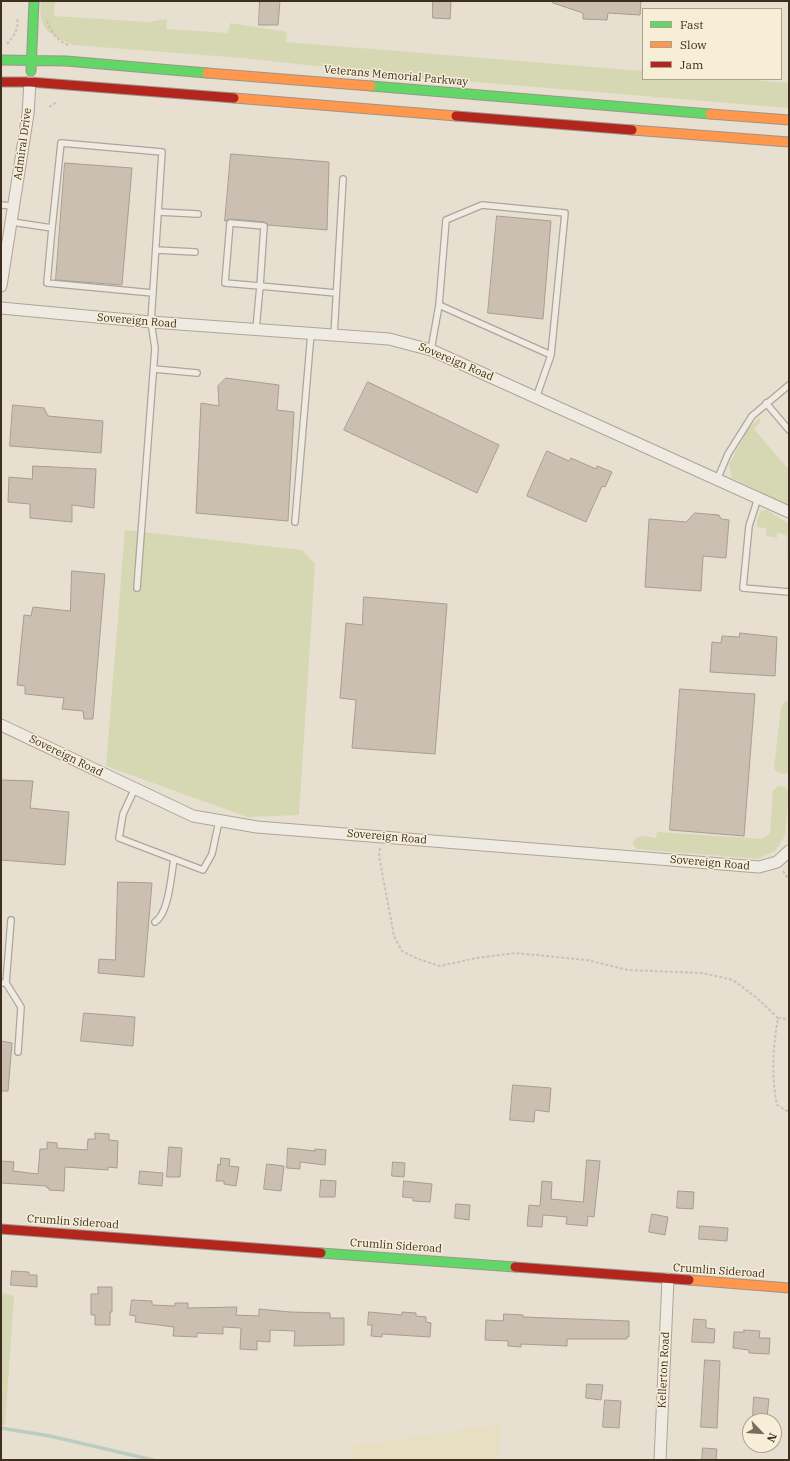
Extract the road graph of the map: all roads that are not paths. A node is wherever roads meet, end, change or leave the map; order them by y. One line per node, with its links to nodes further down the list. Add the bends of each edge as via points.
1 (34, 1): 3 (main road, Admiral Drive)
2 (1, 60): 3 (main road, Veterans Memorial Parkway)
3 (32, 60): 5 (main road, Admiral Drive); 6 (main road, Veterans Memorial Parkway)
4 (1, 82): 5 (main road)
5 (30, 82): 7 (main road); 10 (street, Admiral Drive, via 28,114)
6 (789, 120)
7 (789, 142)
8 (343, 179): 20 (lane)
9 (1, 205): 10 (lane)
10 (14, 206): 13 (street, Admiral Drive)
11 (158, 212): 12 (lane); 14 (lane, via 162,152 61,143); 15 (lane)
12 (198, 214)
13 (12, 222): 14 (lane); 17 (street, Admiral Drive)
14 (52, 228): 19 (lane, via 47,283)
15 (156, 250): 16 (lane); 19 (lane)
16 (195, 252)
17 (1, 286)
18 (260, 286): 18 (lane, via 264,226 230,223 225,283); 20 (lane); 24 (lane)
19 (153, 293): 23 (lane)
20 (336, 293): 26 (lane)
21 (439, 305): 27 (lane); 28 (lane); 28 (lane, via 446,220 482,205 565,213)
22 (1, 308): 23 (street, Sovereign Road)
23 (151, 322): 24 (street, Sovereign Road); 29 (lane, via 155,348)
24 (256, 329): 25 (street, Sovereign Road)
25 (311, 333): 26 (street, Sovereign Road); 38 (lane)
26 (334, 335): 27 (street, Sovereign Road, via 389,338)
27 (431, 350): 32 (street, Sovereign Road)
28 (552, 355): 32 (lane)
29 (154, 369): 30 (lane); 39 (lane)
30 (197, 373)
31 (789, 385): 33 (lane)
32 (536, 398): 35 (street, Sovereign Road)
33 (766, 403): 34 (lane); 35 (lane, via 752,416 739,435)
34 (789, 430)
35 (717, 480): 36 (street, Sovereign Road)
36 (758, 498): 37 (street, Sovereign Road); 40 (lane, via 749,526 743,588)
37 (789, 512)
38 (295, 522)
39 (137, 588)
40 (789, 592)
41 (1, 725): 42 (street, Sovereign Road)
42 (135, 788): 43 (street, Sovereign Road, via 193,816); 45 (lane, via 123,814 119,838)
43 (219, 821): 44 (street, Sovereign Road, via 256,827 759,867 777,862); 45 (lane, via 212,854 203,870)
44 (789, 851)
45 (174, 859): 47 (lane, via 168,898 161,918)
46 (11, 920): 48 (lane)
47 (155, 922)
48 (4, 983): 49 (lane, via 21,1007)
49 (18, 1052)
50 (1, 1229): 51 (main road, Crumlin Sideroad)
51 (668, 1279): 52 (main road, Crumlin Sideroad); 53 (street, Kellerton Road)
52 (789, 1288)
53 (660, 1460)

